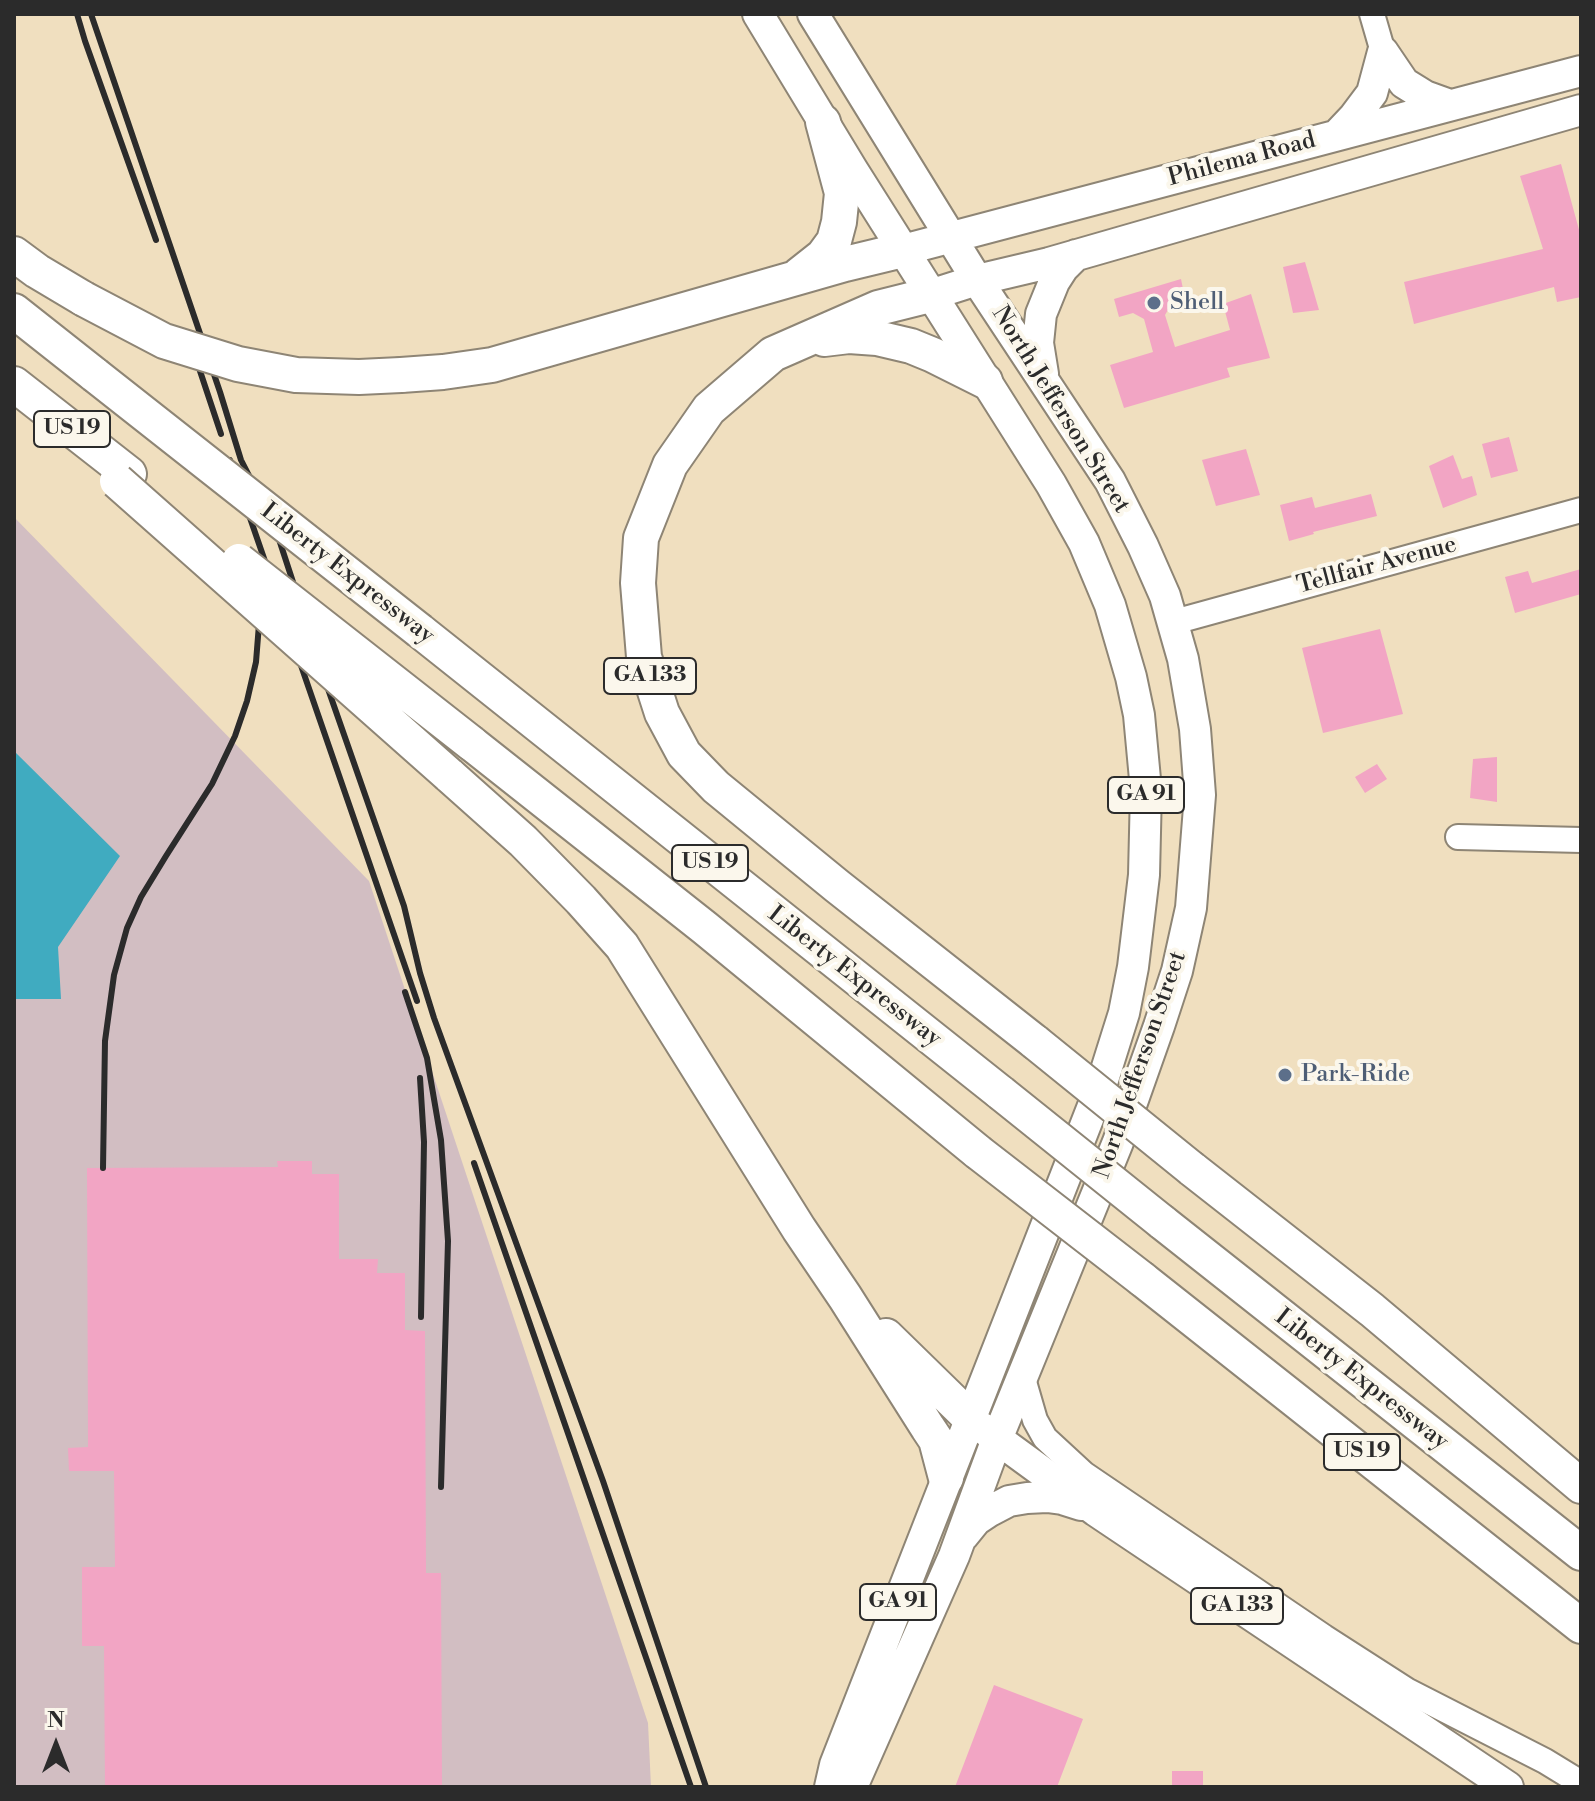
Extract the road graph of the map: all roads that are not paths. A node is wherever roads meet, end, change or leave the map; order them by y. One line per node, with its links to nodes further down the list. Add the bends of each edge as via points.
1 (758, 14): 8 (main road)
2 (813, 14): 10 (main road, North Jefferson Street)
3 (1372, 14): 4 (street)
4 (1383, 52): 6 (main road, via 1404,83); 9 (main road, via 1372,93)
5 (1581, 71): 6 (main road, Philema Road)
6 (1450, 105): 9 (main road, Philema Road)
7 (1581, 110): 13 (main road, Philema Road)
8 (823, 122): 11 (main road); 14 (highway, via 842,193 839,222 823,256)
9 (1337, 135): 10 (main road, Philema Road)
10 (951, 237): 11 (main road, Philema Road); 15 (main road, North Jefferson Street)
11 (903, 250): 14 (highway); 16 (main road, GA 91)
12 (14, 254): 14 (highway, bridge, via 164,341 296,375 401,375 492,365)
13 (1076, 255): 15 (main road, Philema Road); 21 (main road, via 1054,282 1041,314 1039,358)
14 (793, 280)
15 (977, 280): 16 (main road, Philema Road / GA 133); 21 (main road, North Jefferson Street)
16 (930, 295): 18 (highway, GA 133, via 878,308); 19 (main road, GA 91)
17 (14, 311): 34 (highway, Liberty Expressway / US 19, bridge)
18 (796, 344): 19 (highway, via 849,336 877,338 911,346); 32 (highway, GA 133, bridge, via 773,354 709,409 670,465 641,538 638,583 644,657 662,713 684,754 716,787 837,886 1372,1310)
19 (985, 381): 29 (main road, North Jefferson Street / GA 91, via 1068,513 1110,605 1139,715 1146,833 1140,921 1124,1013 1102,1083)
20 (14, 384): 22 (highway, US 19, via 88,441)
21 (1047, 386): 24 (main road, North Jefferson Street / GA 91, via 1110,481)
22 (123, 477): 27 (highway, bridge, via 523,841 622,946); 36 (highway, US 19, bridge, via 471,743 978,1152)
23 (1581, 510): 24 (street, Tellfair Avenue)
24 (1174, 622): 28 (main road, North Jefferson Street / GA 91, via 1198,762 1191,908 1177,971 1118,1142)
25 (1458, 837): 26 (street)
26 (1581, 840)
27 (845, 1297): 29 (highway); 31 (highway, via 936,1440)
28 (1022, 1375): 30 (main road, North Jefferson Street / GA 91); 37 (street, via 1045,1438 1084,1474 1408,1691)
29 (970, 1418): 30 (main road, GA 133); 31 (main road, North Jefferson Street / GA 91)
30 (997, 1439): 33 (main road, GA 133); 35 (main road, North Jefferson Street / GA 91)
31 (946, 1478): 38 (main road, North Jefferson Street / GA 91)
32 (1581, 1486)
33 (1096, 1511): 35 (main road, via 1047,1497 1009,1501 976,1520); 40 (main road, GA 133)
34 (1581, 1553)
35 (954, 1556): 39 (main road, North Jefferson Street / GA 91)
36 (1581, 1626)
37 (1581, 1783)
38 (830, 1787)
39 (852, 1787)
40 (1508, 1787)

